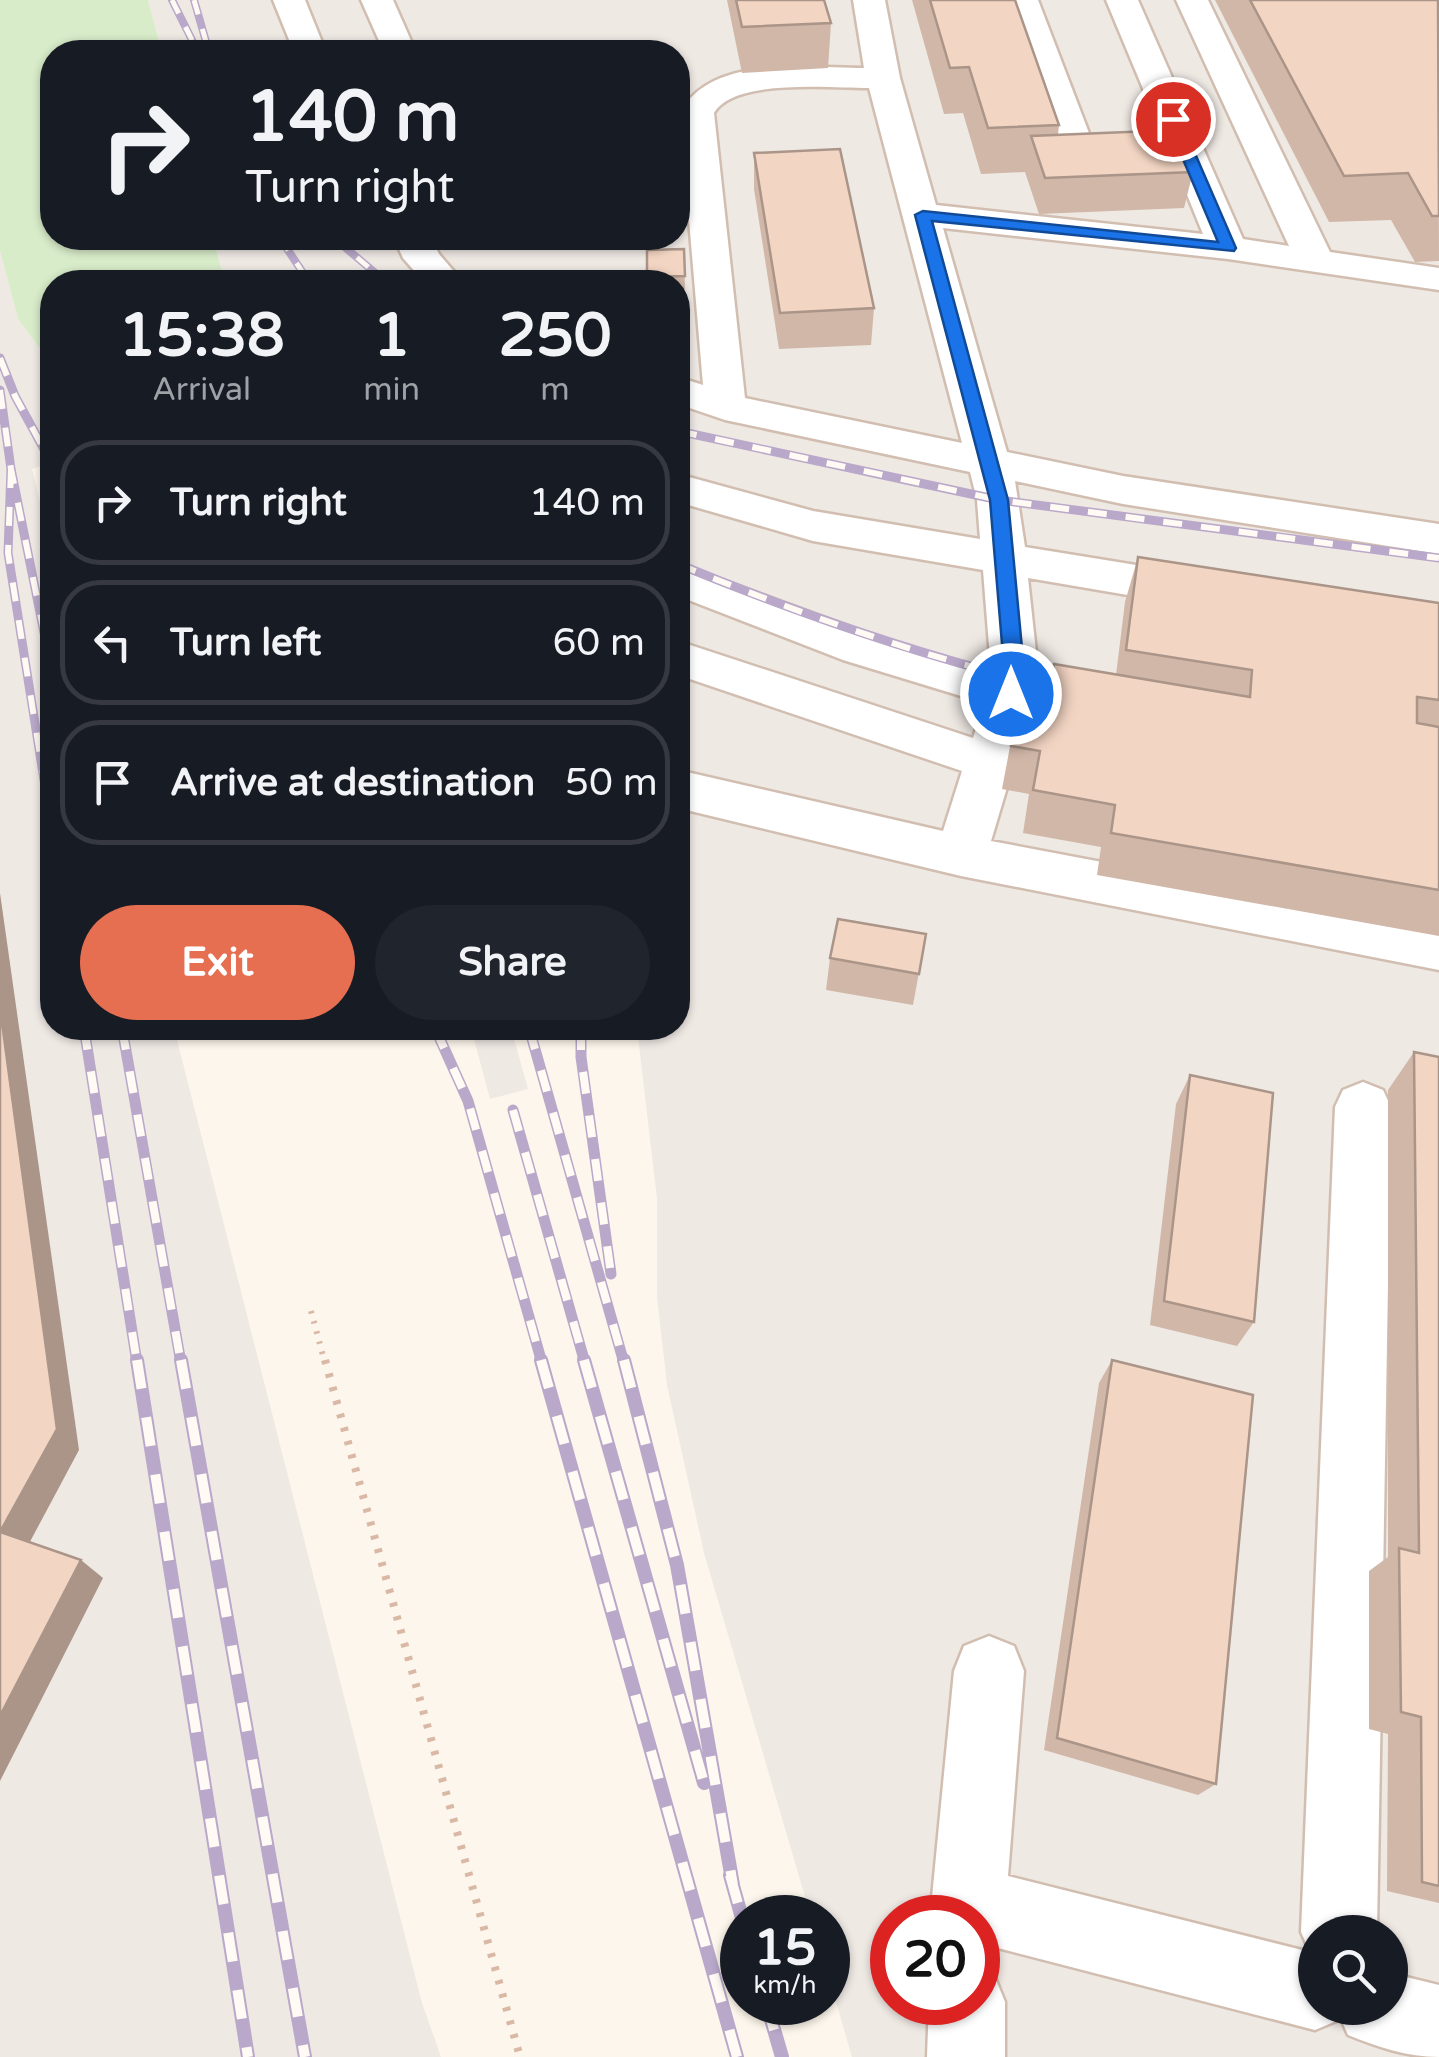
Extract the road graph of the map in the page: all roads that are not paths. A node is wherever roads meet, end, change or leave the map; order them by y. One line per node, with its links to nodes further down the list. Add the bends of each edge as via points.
1 (289, 0): 7 (lane)
2 (377, 0): 8 (lane)
3 (869, 0): 9 (lane)
4 (1022, 0): 11 (lane, via 1078,152)
5 (1122, 0): 11 (lane)
6 (1192, 0): 15 (lane)
7 (305, 40)
8 (395, 40)
9 (884, 78): 10 (lane, via 747,83); 12 (lane)
10 (690, 101): 19 (lane, via 697,112)
11 (1186, 149): 13 (lane)
12 (923, 215): 13 (lane); 20 (lane)
13 (1228, 248): 15 (lane)
14 (418, 250): 16 (lane)
15 (1315, 260): 17 (lane)
16 (433, 270)
17 (1439, 279)
18 (690, 394): 19 (lane)
19 (726, 407): 20 (lane)
20 (991, 464): 22 (lane); 23 (lane)
21 (690, 491): 23 (lane, via 813,526)
22 (1439, 538)
23 (1001, 557): 25 (lane); 27 (lane, via 1015,680)
24 (692, 586): 27 (lane, via 859,648)
25 (1248, 600)
26 (690, 662): 28 (lane)
27 (1011, 694): 28 (lane)
28 (990, 762): 30 (lane)
29 (690, 792): 30 (lane)
30 (960, 856): 31 (lane)
31 (1439, 948)
32 (1363, 1106): 35 (lane)
33 (989, 1671): 34 (lane)
34 (968, 1895)
35 (1339, 1915)
36 (1000, 1918): 37 (lane)
37 (1298, 1988)
38 (1408, 2016): 39 (lane)
39 (1439, 2024)
40 (966, 2025): 41 (lane)
41 (966, 2057)

